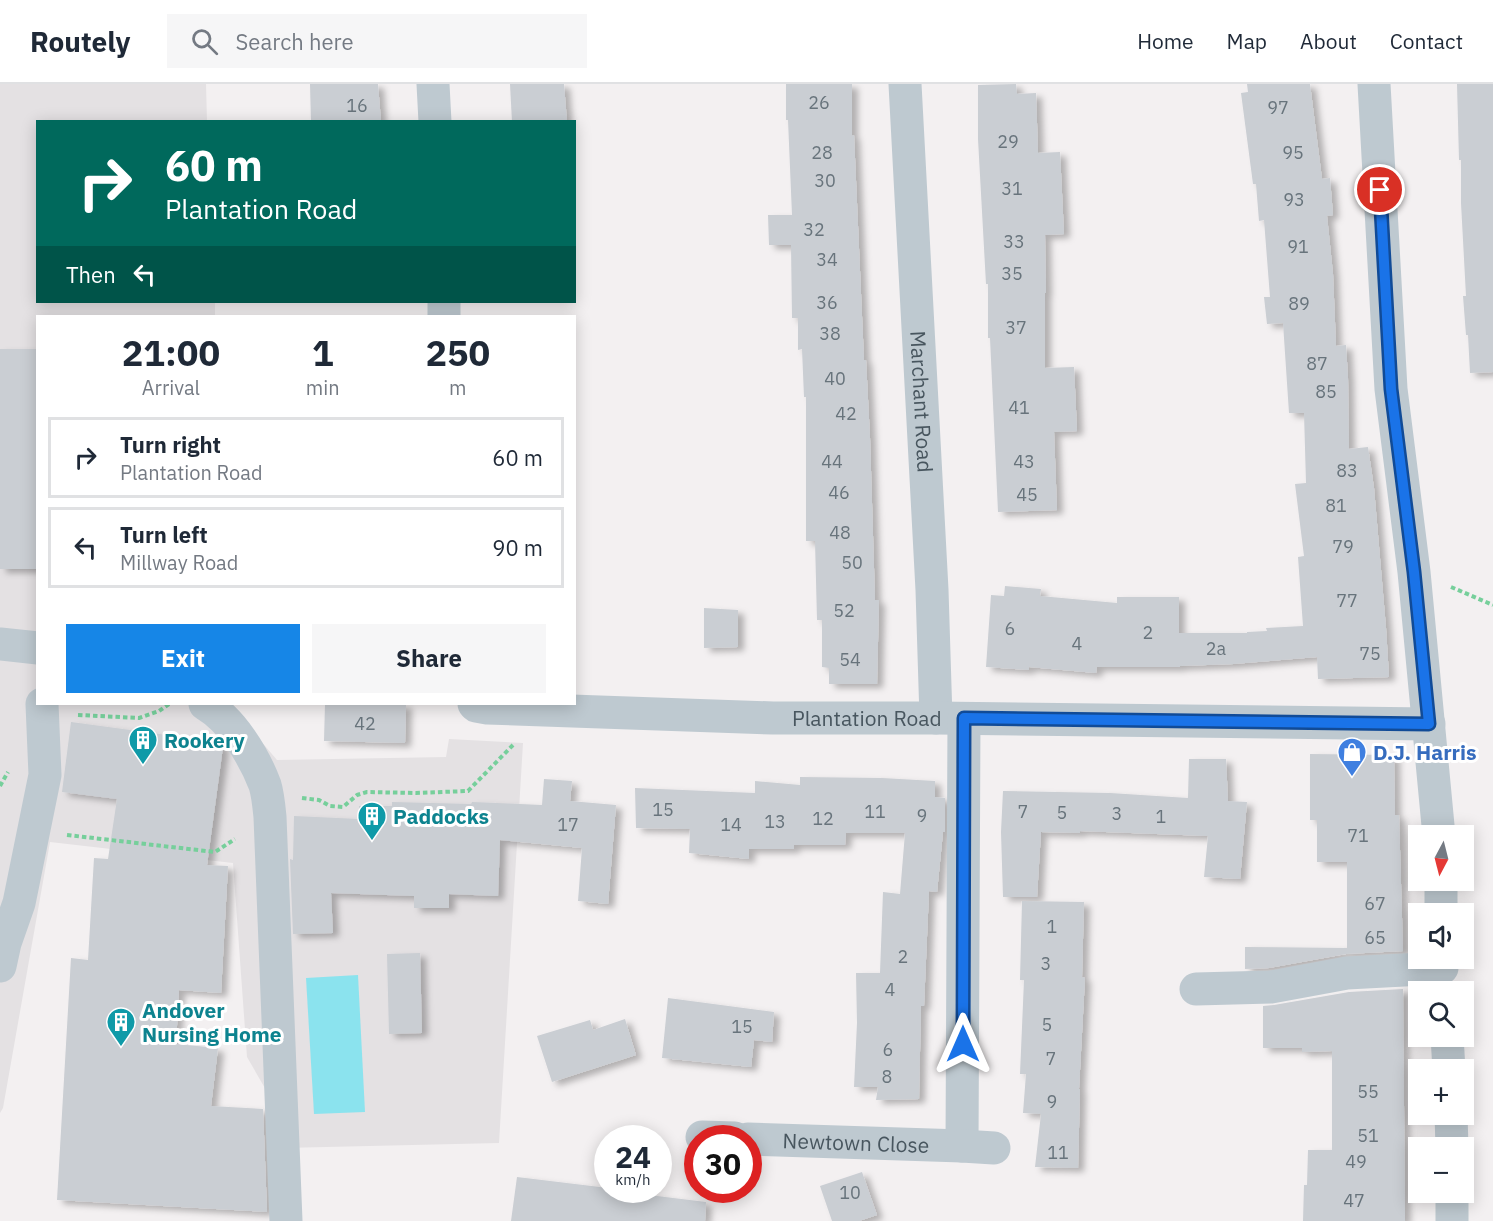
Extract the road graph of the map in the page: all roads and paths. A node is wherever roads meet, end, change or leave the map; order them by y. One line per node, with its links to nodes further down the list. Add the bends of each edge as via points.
1 (433, 84): 4 (street)
2 (905, 84): 12 (street, Marchant Road, via 932,590)
3 (1374, 84): 13 (street, via 1391,389)
4 (435, 120)
5 (0, 644): 6 (street)
6 (36, 648)
7 (42, 705): 14 (street)
8 (168, 705): 14 (path, via 140,718 66,715)
9 (207, 705): 15 (street, via 248,749 266,787)
10 (480, 706): 11 (street, Plantation Road)
11 (519, 709): 12 (street, Plantation Road, via 773,718); 15 (path, via 515,743 468,791 367,792 343,807 296,798)
12 (950, 718): 13 (street, Plantation Road); 21 (street, Newtown Close, via 978,1147)
13 (1429, 724): 16 (street)
14 (43, 738): 17 (street, via 45,775)
15 (270, 817): 17 (path, via 215,852); 23 (street)
16 (1438, 825)
17 (34, 831): 18 (street, via 19,903)
18 (0, 966)
19 (1443, 972): 20 (street, via 1347,973 1271,987)
20 (1196, 988)
21 (762, 1139)
22 (1452, 1203): 24 (street)
23 (286, 1221)
24 (1452, 1221)

